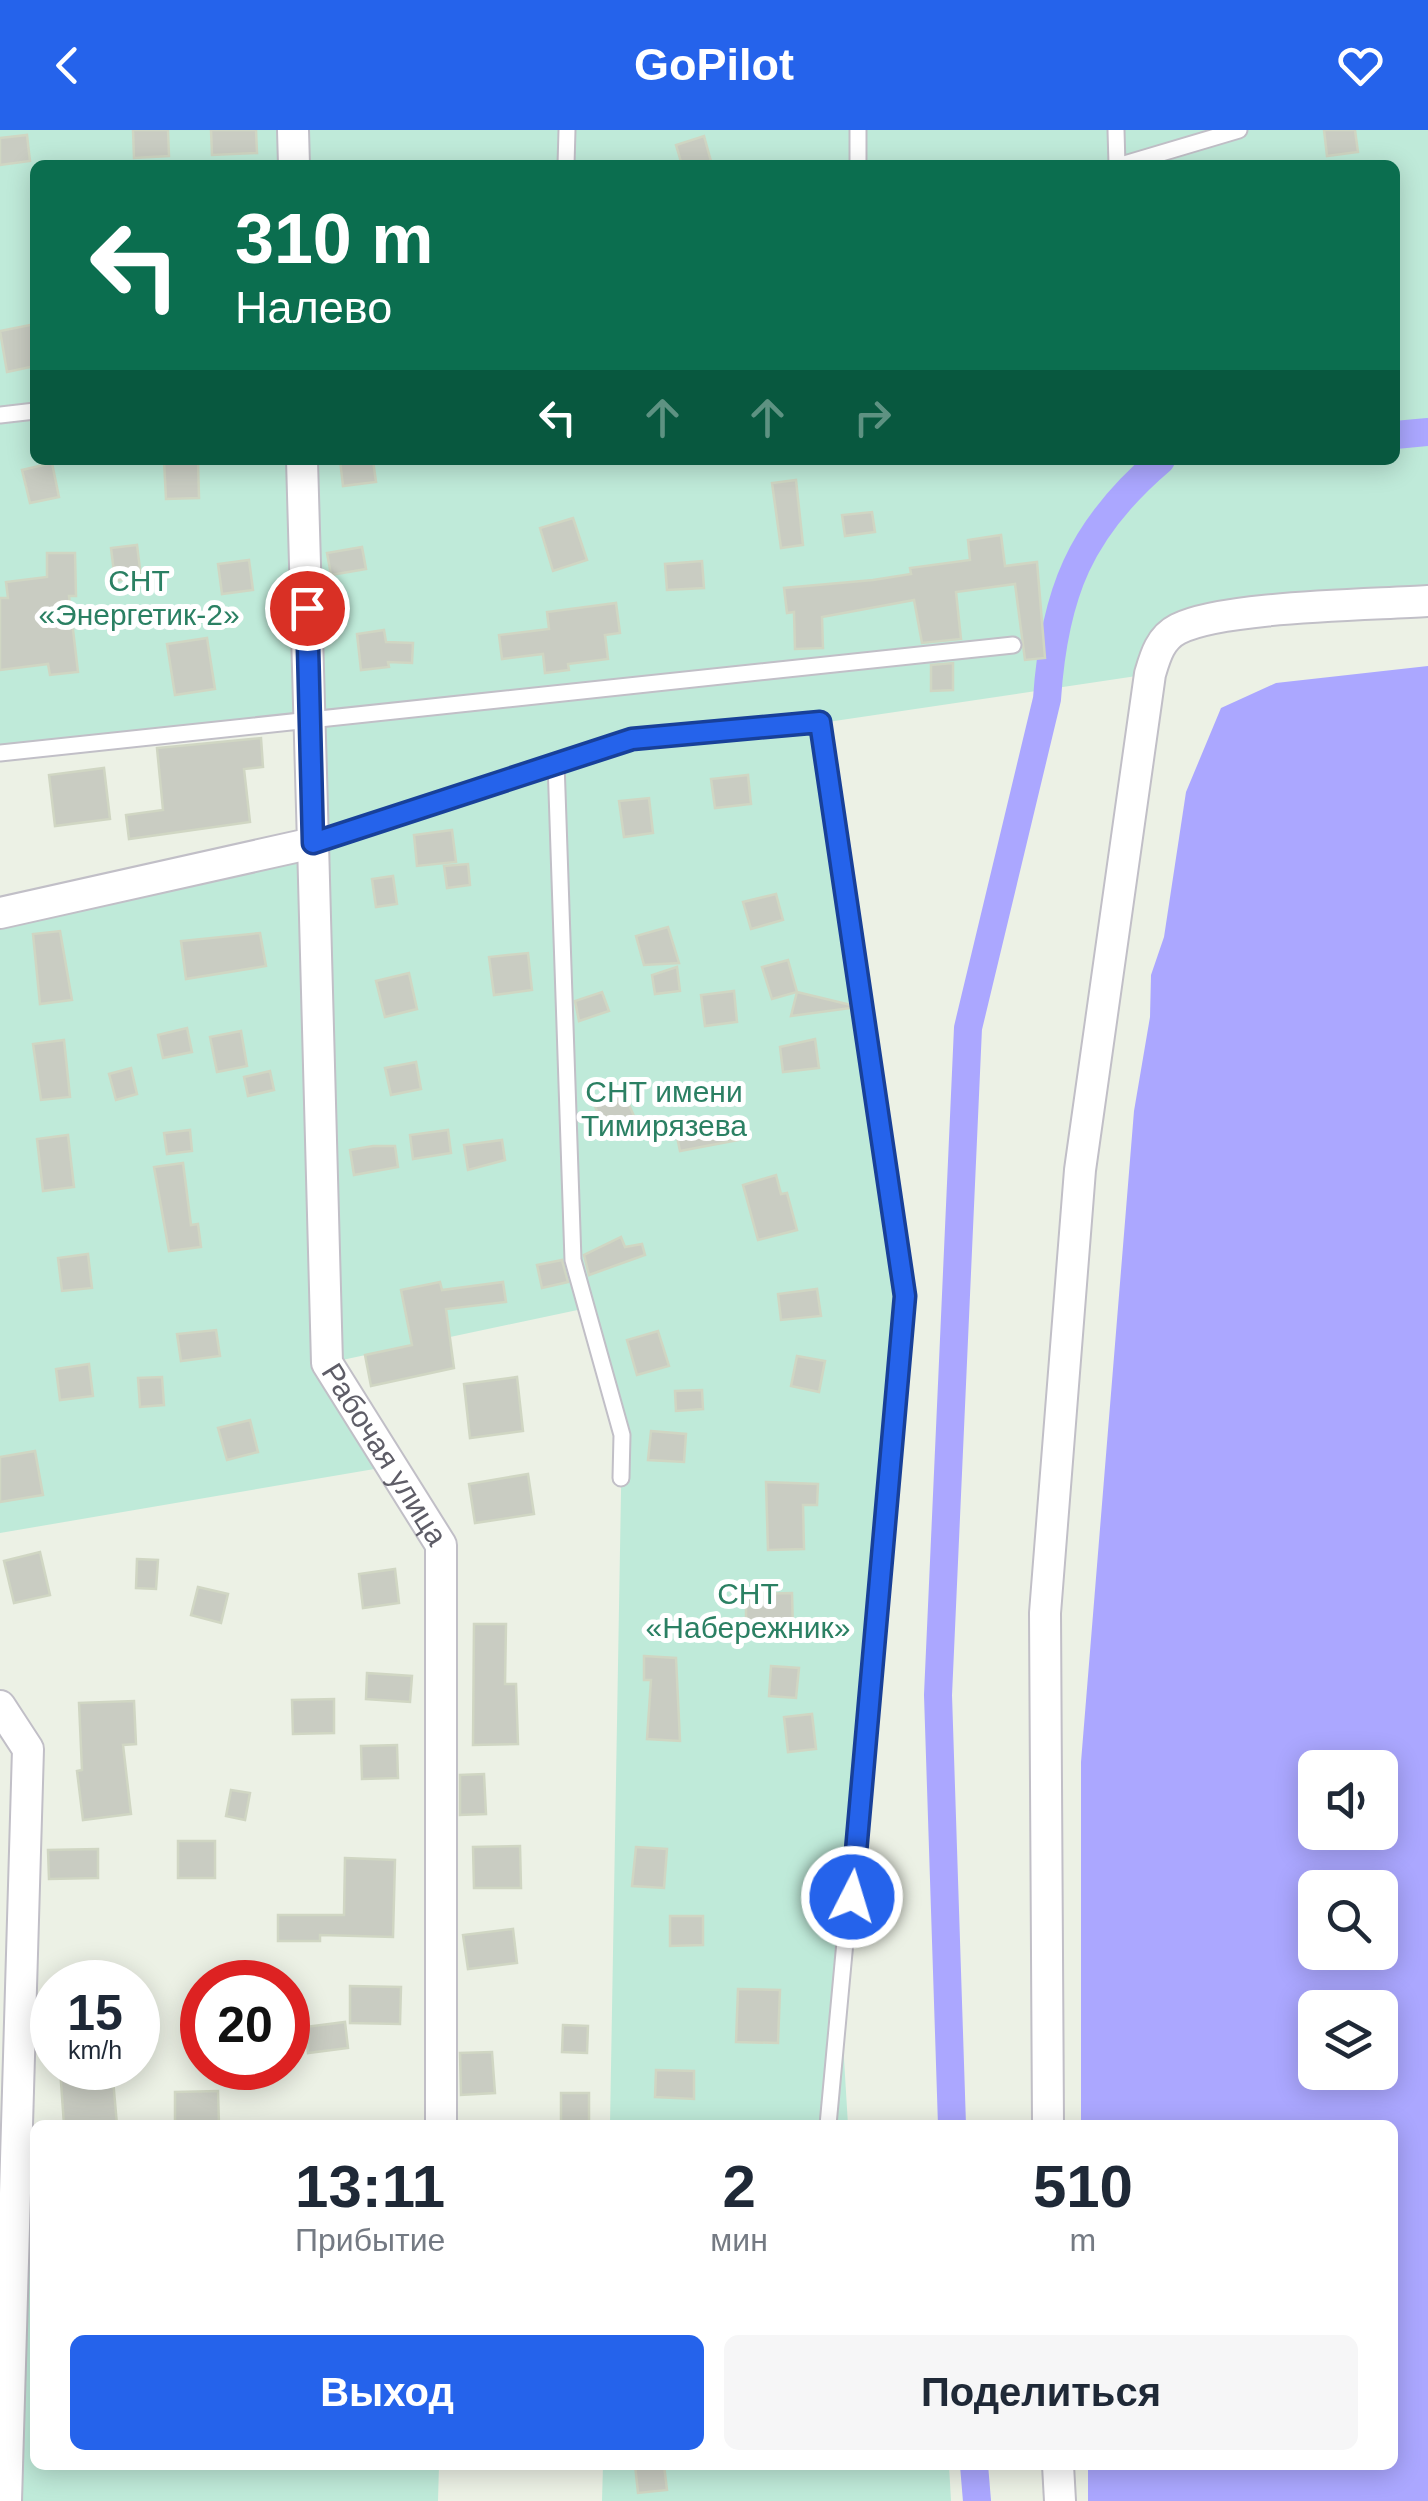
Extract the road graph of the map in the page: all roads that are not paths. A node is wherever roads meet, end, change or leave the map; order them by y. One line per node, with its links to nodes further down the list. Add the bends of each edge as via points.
1 (293, 130): 6 (street)
2 (566, 130): 7 (lane)
3 (858, 130): 8 (lane)
4 (1116, 130): 9 (lane)
5 (1239, 130): 10 (lane)
6 (294, 160)
7 (566, 160)
8 (858, 160)
9 (1119, 160)
10 (1136, 160)
11 (30, 412): 12 (lane)
12 (0, 415)
13 (302, 465): 16 (street, Рабочая улица)
14 (1428, 601): 25 (street, via 1239,616 1177,629 1158,648 1150,674 1080,1170 1046,1613)
15 (1013, 645): 16 (lane)
16 (310, 720): 17 (lane); 19 (street, Рабочая улица)
17 (0, 753)
18 (556, 762): 19 (lane); 21 (lane, via 574,1260 622,1435); 24 (lane, via 632,739 820,722 905,1296)
19 (313, 843): 20 (street); 23 (street, Рабочая улица, via 327,1363 441,1545)
20 (0, 913)
21 (621, 1478)
22 (0, 1706): 27 (street, via 28,1749)
23 (441, 2120)
24 (828, 2120)
25 (1048, 2120)
26 (1058, 2470): 28 (street)
27 (6, 2501)
28 (1060, 2501)

